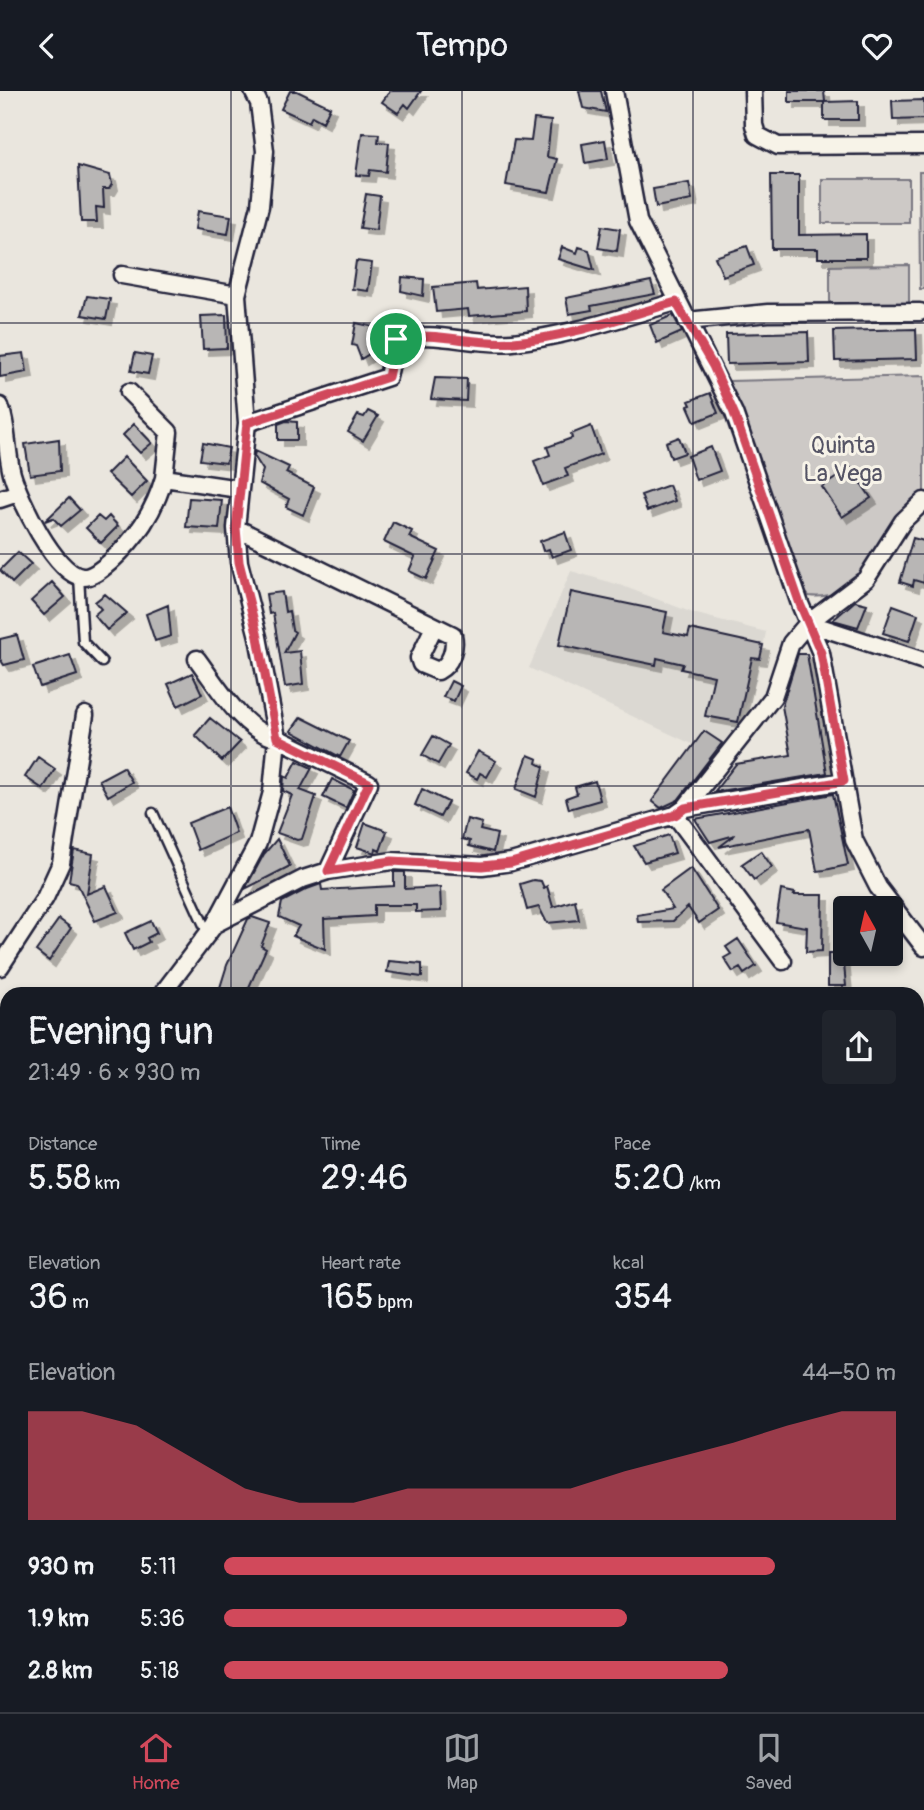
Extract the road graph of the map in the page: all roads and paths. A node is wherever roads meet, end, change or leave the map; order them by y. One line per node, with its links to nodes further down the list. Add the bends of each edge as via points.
1 (253, 91): 6 (street, via 259,103 265,151 260,206)
2 (614, 91): 7 (street, via 638,222)
3 (753, 91): 4 (street, via 757,135 778,146)
4 (924, 145)
5 (122, 275): 6 (street)
6 (237, 295): 12 (street)
7 (676, 302): 9 (street); 12 (street, via 514,342 418,334 396,339 388,377)
8 (920, 311): 9 (street, via 768,313)
9 (687, 321): 20 (street, via 734,413)
10 (129, 392): 13 (street, via 169,432)
11 (0, 406): 15 (street)
12 (247, 423): 14 (street)
13 (164, 478): 14 (street); 19 (street, via 131,543 106,566)
14 (239, 489): 18 (street)
15 (18, 493): 16 (street); 19 (street, via 42,537)
16 (0, 499)
17 (924, 501): 20 (street, via 903,521 866,579)
18 (236, 528): 21 (street); 26 (street, via 239,562)
19 (79, 577): 24 (lane, via 83,642)
20 (808, 624): 23 (street); 27 (street, via 821,653); 28 (street, via 791,643 773,697)
21 (434, 627)
22 (197, 659): 26 (street, via 233,708 267,737)
23 (924, 661)
24 (102, 662)
25 (85, 715): 34 (street, via 61,863 45,898)
26 (277, 738): 30 (street, via 369,783); 31 (street, via 272,792 258,843)
27 (844, 781): 28 (street); 32 (street, via 854,840 878,887)
28 (680, 811): 30 (street, via 511,863 392,861); 33 (street)
29 (153, 813): 31 (lane)
30 (328, 871): 31 (street, via 303,879)
31 (211, 929): 35 (street)
32 (924, 947)
33 (783, 961)
34 (0, 967)
35 (167, 987)

